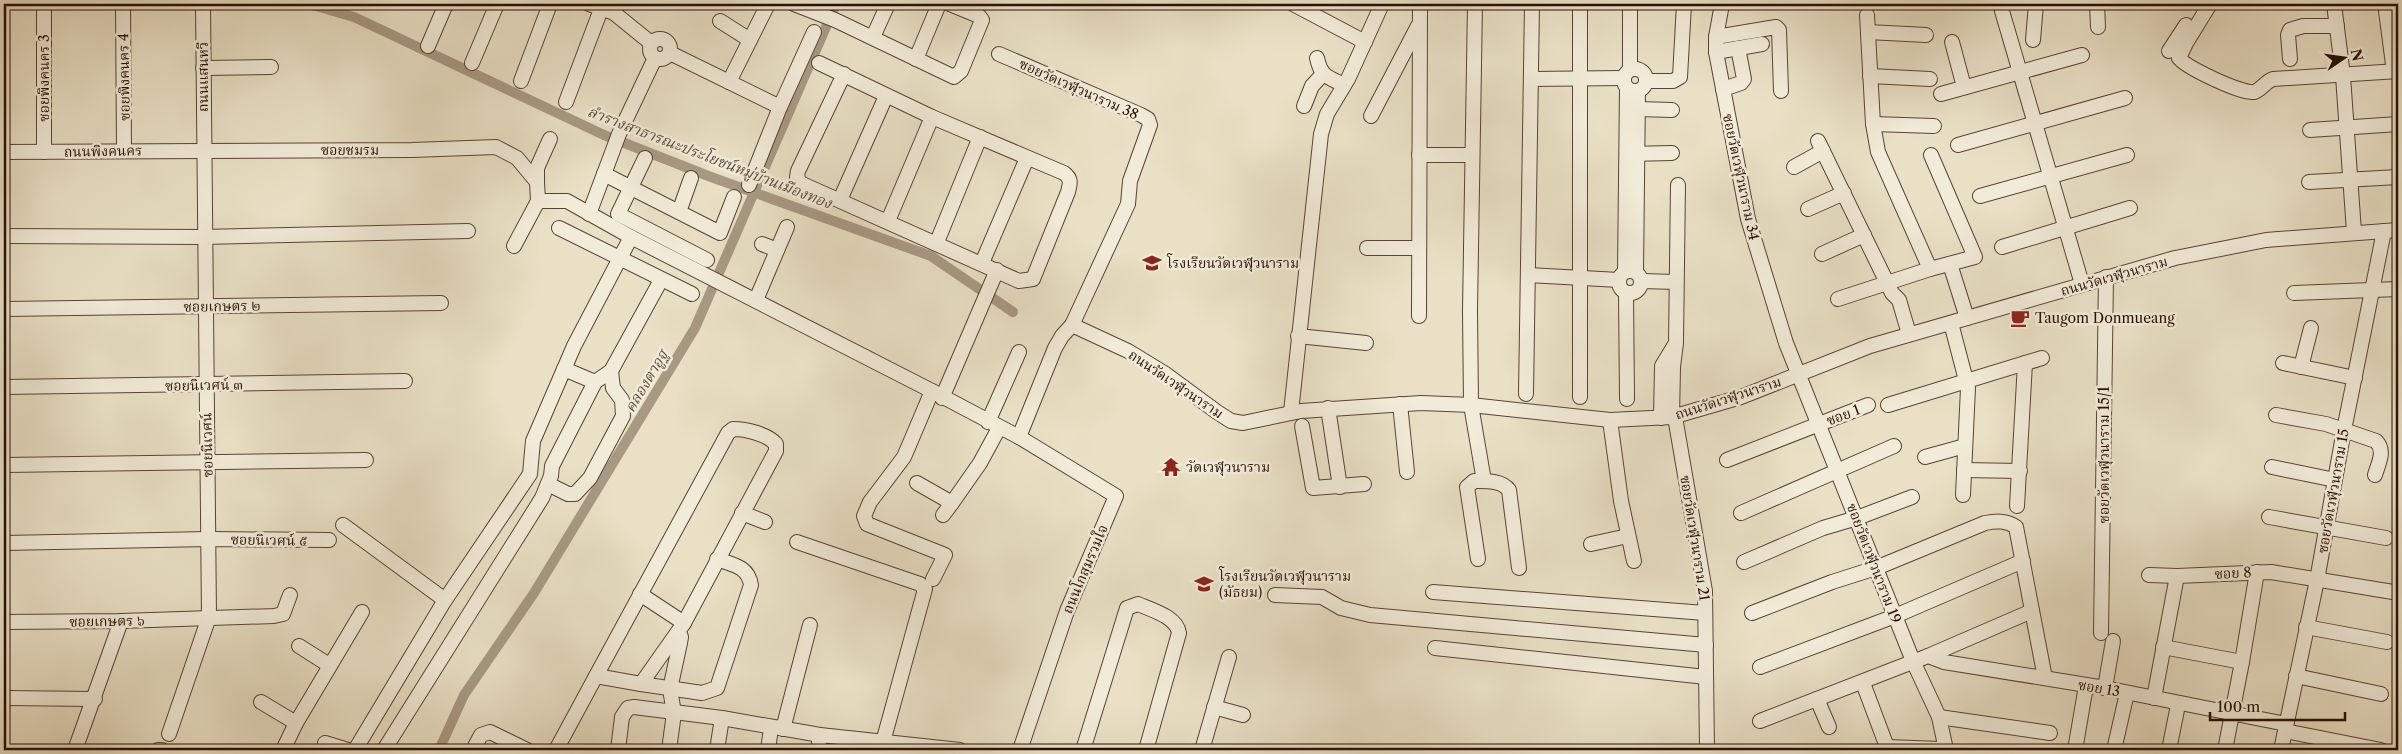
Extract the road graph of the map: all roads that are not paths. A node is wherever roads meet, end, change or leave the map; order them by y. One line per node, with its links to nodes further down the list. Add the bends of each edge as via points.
1 (44, 4): 98 (street, ซอยพิงคนคร 3)
2 (123, 4): 96 (street, ซอยพิงคนคร 4)
3 (202, 4): 59 (street, ถนนแสนหวี)
4 (446, 4): 45 (street)
5 (497, 4): 56 (street)
6 (550, 4): 69 (street)
7 (768, 4): 39 (street)
8 (794, 4): 37 (street)
9 (888, 4): 37 (street)
10 (939, 4): 54 (street)
11 (950, 4): 54 (street, via 980,16 982,20 961,71 950,77)
12 (1293, 4): 41 (street)
13 (1382, 4): 41 (street)
14 (1420, 4): 31 (street)
15 (1475, 4): 102 (street)
16 (1532, 4): 66 (street)
17 (1580, 4): 67 (street)
18 (1630, 4): 70 (street)
19 (1684, 4): 70 (street, via 1680,78 1673,81)
20 (1722, 4): 38 (street, ซอยวัดเวฬุวนาราม 34)
21 (2036, 4): 40 (street)
22 (2097, 4): 33 (street)
23 (2199, 4): 47 (street)
24 (2210, 4): 65 (street, via 2180,54 2182,62 2190,67 2245,92 2256,91 2273,79)
25 (2334, 4): 32 (street)
26 (598, 5): 43 (street, via 622,19); 79 (street)
27 (2002, 11): 60 (street)
28 (2386, 11): 61 (street)
29 (1867, 15): 35 (street)
30 (720, 22): 39 (street)
31 (1420, 22): 84 (street); 101 (street)
32 (2337, 26): 55 (street, via 2303,26 2290,30); 65 (street)
33 (2098, 27)
34 (814, 32): 81 (street)
35 (1868, 32): 36 (street); 64 (street)
36 (1926, 35)
37 (873, 37): 54 (street)
38 (1716, 37): 48 (street, ซอยวัดเวฬุวนาราม 34); 75 (street, via 1776,27 1780,30)
39 (750, 40): 71 (street)
40 (2033, 40)
41 (1365, 42): 72 (street)
42 (1952, 42): 73 (street)
43 (651, 43): 49 (street, via 663,39 669,44); 52 (street, via 650,52)
44 (1762, 44): 46 (street)
45 (428, 46)
46 (1738, 48): 48 (street); 74 (street, via 1744,79)
47 (2169, 51)
48 (1716, 52): 74 (street, ซอยวัดเวฬุวนาราม 34)
49 (670, 53): 52 (street, via 664,59); 71 (street)
50 (999, 54): 175 (street, ซอยวัดเวฬุวนาราม 38, via 1141,115 1150,125 1130,181 1128,204)
51 (2082, 55): 60 (street)
52 (655, 58): 108 (street)
53 (1317, 58): 63 (street)
54 (916, 59)
55 (2290, 59)
56 (472, 63)
57 (819, 63): 62 (street)
58 (271, 67): 59 (street)
59 (203, 68): 95 (street, ถนนแสนหวี)
60 (2021, 71): 73 (street); 87 (street)
61 (2396, 71): 65 (street)
62 (844, 74): 77 (street); 122 (street, via 797,177 804,186)
63 (1323, 74): 72 (street); 80 (street, via 1312,86)
64 (1870, 76): 68 (street); 86 (street)
65 (2343, 76): 90 (street)
66 (1531, 78): 67 (street); 152 (street)
67 (1580, 78): 70 (street); 154 (street)
68 (1930, 79)
69 (520, 81)
70 (1633, 81): 82 (street); 100 (street)
71 (729, 82): 81 (street)
72 (1344, 85): 178 (street, via 1327,114 1321,134)
73 (1964, 87): 76 (street)
74 (1723, 89): 187 (street, ซอยวัดเวฬุวนาราม 34, via 1748,219)
75 (1781, 91)
76 (1941, 94)
77 (886, 96): 85 (street); 122 (street)
78 (2125, 98): 87 (street)
79 (566, 102)
80 (1304, 106)
81 (780, 107): 115 (street)
82 (1638, 109): 83 (street); 100 (street)
83 (1672, 110)
84 (1371, 116)
85 (932, 117): 92 (street); 127 (street)
86 (1873, 124): 89 (street); 150 (street, via 1878,152)
87 (2036, 124): 94 (street); 109 (street)
88 (2398, 124): 90 (street)
89 (1934, 126)
90 (2345, 127): 91 (street); 112 (street)
91 (2310, 130)
92 (980, 137): 106 (street); 138 (street)
93 (550, 139): 113 (street, via 537,168)
94 (1958, 145)
95 (203, 150): 96 (street, ถนนพิงคนคร); 113 (street, ซอยชมรม, via 496,147 517,158); 136 (street, ซอยนิเวศน์)
96 (124, 151): 98 (street, ถนนพิงคนคร)
97 (4, 152): 98 (street, ถนนพิงคนคร)
98 (44, 152)
99 (1672, 153): 100 (street)
100 (1632, 154): 153 (street)
101 (1420, 155): 102 (street); 143 (street)
102 (1472, 155): 200 (street)
103 (1931, 155): 149 (street, via 1975,257)
104 (2127, 155): 109 (street)
105 (645, 158): 117 (street)
106 (1027, 158): 148 (street); 151 (street, via 1064,172 1071,183 1033,279 1020,281)
107 (1794, 167): 118 (street, via 1820,146)
108 (604, 174): 117 (street); 126 (street)
109 (2049, 175): 119 (street); 129 (street)
110 (2398, 177): 112 (street)
111 (691, 178): 125 (street)
112 (2350, 179): 114 (street); 133 (street)
113 (537, 182): 121 (street)
114 (2310, 182)
115 (749, 185)
116 (1678, 186): 158 (street, ซอยวัดเวฬุวนาราม 21)
117 (631, 188): 125 (street); 147 (street, via 618,214)
118 (1844, 193): 124 (street); 134 (street)
119 (1980, 196)
120 (734, 197): 125 (street, via 720,233)
121 (538, 200): 126 (street, via 567,202); 140 (street)
122 (840, 200): 127 (street)
123 (2130, 208): 129 (street)
124 (1808, 209)
125 (679, 212)
126 (589, 214): 137 (street)
127 (888, 221): 138 (street)
128 (787, 226): 144 (street)
129 (2065, 227): 141 (street); 160 (street)
130 (559, 228): 146 (street)
131 (468, 231): 136 (street)
132 (2391, 231): 133 (street, ถนนวัดเวฬุวนาราม); 162 (street, ซอยวัดเวฬุวนาราม 15)
133 (2354, 232): 155 (street, ถนนวัดเวฬุวนาราม, via 2237,245)
134 (1864, 235): 145 (street); 159 (street)
135 (4, 236): 136 (street)
136 (204, 237): 170 (street, ซอยนิเวศน์)
137 (631, 237): 146 (street); 167 (street)
138 (937, 242): 148 (street)
139 (762, 244): 144 (street)
140 (514, 246)
141 (2002, 247)
142 (1367, 248): 143 (street)
143 (1419, 248): 172 (street)
144 (777, 250): 167 (street)
145 (1822, 254)
146 (620, 260): 157 (street); 185 (street)
147 (708, 260)
148 (982, 263): 151 (street)
149 (1950, 264): 150 (street); 173 (street)
150 (1930, 268): 156 (street)
151 (997, 270): 194 (street)
152 (1528, 275): 154 (street); 195 (street)
153 (1631, 276): 154 (street); 158 (street); 163 (street, via 1620,287); 163 (street, via 1636,292)
154 (1580, 277): 196 (street)
155 (2106, 277): 160 (street, ถนนวัดเวฬุวนาราม); 279 (street, ซอยวัดเวฬุวนาราม 15/1)
156 (1902, 278): 159 (street); 168 (street, via 1904,291)
157 (661, 280): 165 (street); 186 (street)
158 (1676, 282): 205 (street, ซอยวัดเวฬุวนาราม 21, via 1676,343)
159 (1888, 282): 166 (street); 168 (street)
160 (2082, 284): 173 (street, ถนนวัดเวฬุวนาราม)
161 (2398, 289): 162 (street)
162 (2373, 291): 164 (street); 188 (street, ซอยวัดเวฬุวนาราม 15)
163 (1626, 293): 197 (street)
164 (2294, 293)
165 (692, 294)
166 (1838, 299)
167 (756, 300): 194 (street)
168 (1899, 300): 177 (street)
169 (441, 303): 170 (street, ซอยเกษตร ๒)
170 (206, 306): 171 (street, ซอยเกษตร ๒); 192 (street, ซอยนิเวศน์)
171 (4, 309)
172 (1419, 316)
173 (1967, 318): 174 (street, ถนนวัดเวฬุวนาราม)
174 (1951, 323): 177 (street, ถนนวัดเวฬุวนาราม); 189 (street)
175 (1072, 326): 203 (street, ถนนวัดเวฬุวนาราม, via 1135,355 1231,421 1253,422); 211 (street, via 1055,348)
176 (2311, 328): 184 (street)
177 (1909, 334): 187 (street, ถนนวัดเวฬุวนาราม)
178 (1298, 336): 179 (street); 203 (street)
179 (1366, 343)
180 (1019, 352): 207 (street)
181 (2042, 358): 182 (street)
182 (2025, 363): 189 (street); 221 (street)
183 (2283, 364): 184 (street)
184 (2302, 367): 188 (street)
185 (564, 369): 191 (street); 267 (street, via 532,441 530,474)
186 (611, 371): 191 (street); 227 (street, via 613,388 622,400 623,416 590,478 575,494)
187 (1798, 375): 205 (street, ถนนวัดเวฬุวนาราม, via 1741,397); 208 (street, ซอยวัดเวฬุวนาราม 19)
188 (2355, 378): 210 (street, ซอยวัดเวฬุวนาราม 15)
189 (1966, 380): 199 (street); 213 (street)
190 (404, 381): 192 (street, ซอยนิเวศน์ ๓)
191 (595, 382): 227 (street, via 552,466)
192 (207, 385): 193 (street, ซอยนิเวศน์ ๓); 217 (street, ซอยนิเวศน์)
193 (4, 387)
194 (938, 394): 207 (street); 260 (street, via 904,457 870,502 864,516 867,524 945,555)
195 (1526, 394)
196 (1580, 397)
197 (1627, 399)
198 (1400, 404): 200 (street, ถนนวัดเวฬุวนาราม); 202 (street, ถนนวัดเวฬุวนาราม); 222 (street)
199 (1888, 404)
200 (1471, 405): 206 (street, ถนนวัดเวฬุวนาราม); 226 (street)
201 (1868, 405): 208 (street, ซอย 1)
202 (1328, 408): 203 (street, ถนนวัดเวฬุวนาราม); 230 (street)
203 (1291, 412)
204 (2276, 415): 210 (street)
205 (1669, 418): 206 (street, ถนนวัดเวฬุวนาราม); 270 (street, ซอยวัดเวฬุวนาราม 21, via 1702,566)
206 (1610, 420): 243 (street)
207 (994, 425): 211 (street); 233 (street, via 976,470)
208 (1817, 425): 216 (street, ซอย 1); 223 (street, ซอยวัดเวฬุวนาราม 19)
209 (1302, 426): 230 (street, via 1313,488)
210 (2344, 430): 224 (street, via 2368,437 2381,446); 225 (street, ซอยวัดเวฬุวนาราม 15)
211 (1019, 437): 342 (street, ถนนโกสุมรวมใจ, via 1116,496 1067,611)
212 (1894, 446): 223 (street)
213 (1965, 446): 214 (street); 220 (street)
214 (1925, 457)
215 (366, 460): 217 (street)
216 (1727, 460)
217 (208, 463): 218 (street); 245 (street, ซอยนิเวศน์)
218 (4, 465)
219 (2272, 467): 225 (street)
220 (1964, 470): 221 (street); 231 (street)
221 (2020, 471): 234 (street)
222 (1407, 472)
223 (1838, 472): 235 (street); 239 (street, ซอยวัดเวฬุวนาราม 19)
224 (2375, 475)
225 (2334, 480): 242 (street, ซอยวัดเวฬุวนาราม 15)
226 (1484, 481): 251 (street, via 1474,481 1467,487); 255 (street, via 1506,485 1509,490)
227 (548, 484): 332 (street)
228 (917, 484): 233 (street)
229 (1364, 484): 230 (street)
230 (1340, 487)
231 (1963, 495)
232 (1912, 497): 239 (street)
233 (952, 503): 237 (street)
234 (2017, 506)
235 (1740, 513)
236 (742, 514): 240 (street); 250 (street); 264 (street, via 776,452 776,444 771,439 733,429)
237 (943, 515)
238 (2269, 517): 242 (street)
239 (1857, 518): 254 (street, via 1823,528); 256 (street, ซอยวัดเวฬุวนาราม 19)
240 (765, 522)
241 (343, 525): 267 (street)
242 (2326, 526): 244 (street); 261 (street, ซอยวัดเวฬุวนาราม 15)
243 (1628, 536): 249 (street); 253 (street)
244 (2386, 538)
245 (208, 539): 246 (street, ซอยนิเวศน์ ๕); 248 (street, ซอยนิเวศน์ ๕); 273 (street, ซอยนิเวศน์)
246 (330, 540)
247 (797, 542): 323 (street, via 920,584 925,589)
248 (4, 543)
249 (1591, 544)
250 (717, 559): 277 (street); 300 (street, via 744,569 750,585 717,688 702,693)
251 (1478, 559)
252 (2024, 561): 256 (street, via 2016,527 1999,521 1985,523); 268 (street); 272 (street)
253 (1634, 562)
254 (1744, 562)
255 (1519, 568)
256 (1876, 568): 271 (street); 272 (street, ซอยวัดเวฬุวนาราม 19)
257 (2257, 572): 259 (street, ซอย 8); 261 (street, ซอย 8); 289 (street)
258 (2149, 575): 259 (street, ซอย 8)
259 (2177, 576): 284 (street)
260 (933, 579)
261 (2317, 580): 263 (street, ซอย 8); 278 (street, ซอยวัดเวฬุวนาราม 15)
262 (1433, 592): 270 (street)
263 (2393, 592)
264 (640, 594): 277 (street); 292 (street)
265 (290, 595): 273 (street, ซอยเกษตร ๖, via 283,614)
266 (1275, 595): 282 (street, via 1322,597 1341,608 1370,616)
267 (445, 600): 331 (street)
268 (2032, 611): 286 (street); 295 (street)
269 (362, 612): 290 (street)
270 (1705, 613): 282 (street, ซอยวัดเวฬุวนาราม 21)
271 (1752, 613)
272 (1895, 616): 288 (street, ซอยวัดเวฬุวนาราม 19); 291 (street)
273 (209, 617): 274 (street, ซอยเกษตร ๖); 321 (street, ซอยนิเวศน์)
274 (122, 621): 275 (street, ซอยเกษตร ๖); 305 (street)
275 (4, 622)
276 (810, 626): 319 (street)
277 (681, 627): 297 (street); 300 (street)
278 (2306, 627): 281 (street); 293 (street, ซอยวัดเวฬุวนาราม 15)
279 (2101, 633)
280 (2113, 641): 299 (street)
281 (2387, 642)
282 (1706, 645): 294 (street, ซอยวัดเวฬุวนาราม 21)
283 (298, 646): 290 (street)
284 (2164, 647): 289 (street); 304 (street)
285 (1435, 648): 294 (street)
286 (1928, 656): 288 (street); 295 (street, ซอย 13, via 1944,662)
287 (1229, 657): 309 (street)
288 (1913, 662): 296 (street); 313 (street, ซอยวัดเวฬุวนาราม 19)
289 (2242, 662): 311 (street)
290 (329, 665): 316 (street)
291 (1760, 668)
292 (596, 676): 297 (street); 335 (street)
293 (2296, 676): 302 (street); 318 (street, ซอยวัดเวฬุวนาราม 15)
294 (1706, 677): 346 (street, ซอยวัดเวฬุวนาราม 21)
295 (2045, 678): 298 (street, ซอย 13)
296 (1862, 683): 306 (street); 327 (street)
297 (641, 684): 300 (street)
298 (2086, 686): 299 (street, ซอย 13); 348 (street)
299 (2105, 688): 301 (street, ซอย 13)
300 (670, 689): 310 (street)
301 (2127, 693): 304 (street, ซอย 13); 349 (street)
302 (2382, 694)
303 (4, 698): 305 (street)
304 (2154, 698): 308 (street, ซอย 13)
305 (95, 699): 328 (street)
306 (1817, 699): 315 (street); 317 (street)
307 (261, 702): 316 (street)
308 (2178, 705): 311 (street, ซอย 13); 350 (street)
309 (1214, 707): 312 (street); 345 (street)
310 (674, 713): 314 (street); 336 (street, via 628,708 622,717); 337 (street)
311 (2232, 714): 318 (street, ซอย 13); 351 (street)
312 (1243, 715)
313 (1939, 717): 320 (street); 347 (street, ซอยวัดเวฬุวนาราม 19, via 1945,745)
314 (722, 718): 319 (street); 338 (street)
315 (1760, 721)
316 (296, 723): 329 (street)
317 (1829, 727)
318 (2285, 727): 352 (street, ซอยวัดเวฬุวนาราม 15); 353 (street, ซอย 13)
319 (777, 728): 322 (street); 339 (street)
320 (2050, 733)
321 (168, 734)
322 (820, 735): 325 (street); 340 (street)
323 (883, 742): 325 (street); 326 (street)
324 (325, 743): 330 (street)
325 (864, 745)
326 (914, 748): 341 (street)
327 (1887, 748): 347 (street)
328 (75, 750)
329 (284, 750)
330 (348, 750)
331 (355, 750)
332 (384, 750)
333 (473, 750): 334 (street, via 481,735 490,732)
334 (527, 750)
335 (556, 750)
336 (618, 750)
337 (669, 750)
338 (717, 750)
339 (768, 750)
340 (818, 750)
341 (960, 750)
342 (1020, 750)
343 (1083, 750): 344 (street, via 1127,608 1132,604 1173,621 1179,633)
344 (1146, 750)
345 (1202, 750)
346 (1707, 750)
347 (1932, 750)
348 (2075, 750)
349 (2114, 750)
350 (2170, 750)
351 (2224, 750)
352 (2281, 750)
353 (2381, 750)

